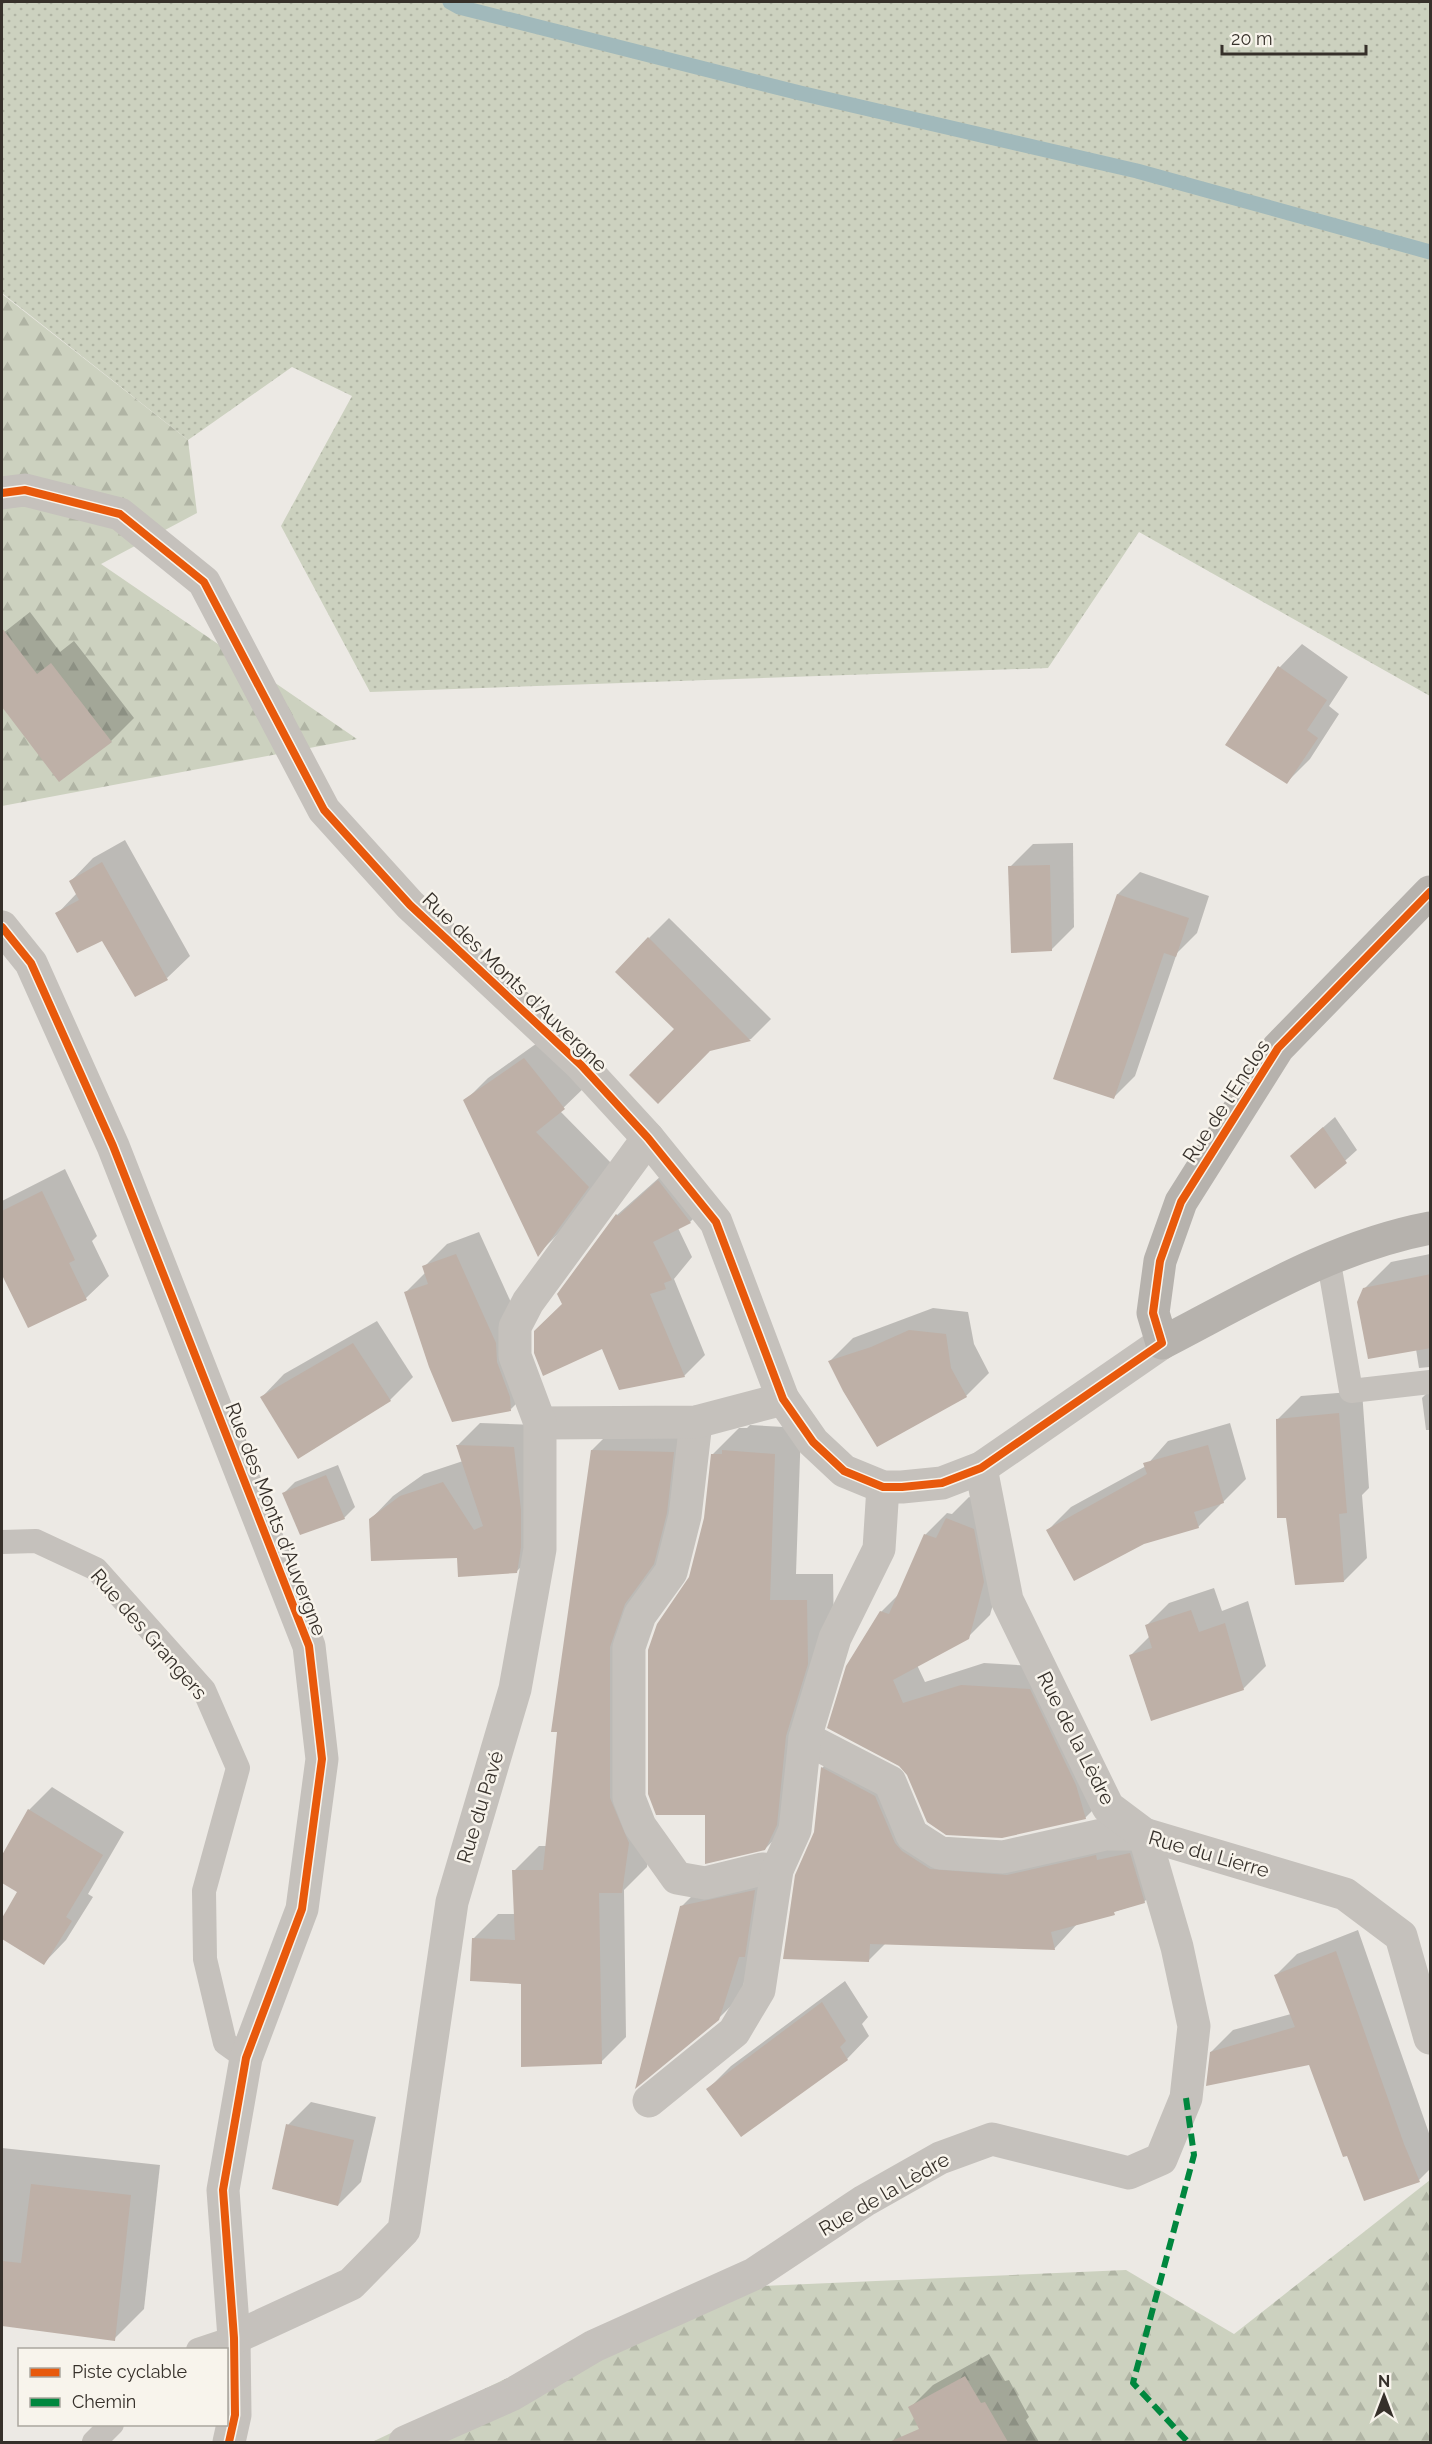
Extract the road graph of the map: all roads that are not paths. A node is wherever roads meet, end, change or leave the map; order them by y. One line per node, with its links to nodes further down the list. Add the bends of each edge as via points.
1 (2, 493): 4 (street, Rue des Monts d'Auvergne, via 25,490 120,514 204,582 324,810 410,906 581,1065)
2 (1431, 892): 7 (street, Rue de l'Enclos, via 1278,1047 1181,1202 1160,1261 1154,1313)
3 (2, 927): 19 (street, Rue des Monts d'Auvergne, via 31,963 113,1146 309,1646 322,1759 302,1909)
4 (648, 1138): 9 (street, Rue des Monts d'Auvergne, via 716,1222); 11 (street, via 528,1302 515,1327 515,1356)
5 (1431, 1228): 6 (street, Rue des Monts d'Auvergne, via 1392,1235)
6 (1328, 1257): 7 (street, Rue des Monts d'Auvergne); 8 (lane, via 1350,1391)
7 (1162, 1343): 12 (street, Rue des Monts d'Auvergne)
8 (1431, 1382)
9 (783, 1400): 10 (street); 13 (street, Rue des Monts d'Auvergne, via 813,1442 844,1471)
10 (696, 1422): 11 (street); 17 (street, via 684,1516 671,1572 640,1615 629,1647 629,1798 640,1826 677,1878 705,1883 762,1869)
11 (540, 1423): 21 (street, Rue du Pavé, via 538,1560 515,1689 452,1902 404,2230 351,2284)
12 (981, 1468): 13 (street, Rue des Monts d'Auvergne, via 942,1483); 16 (street, Rue de la Lèdre, via 1007,1600 1108,1807)
13 (883, 1487): 15 (street, via 879,1549 835,1638)
14 (2, 1542): 19 (lane, Rue des Grangers, via 36,1541 96,1569 204,1690 238,1768 204,1891 205,1959 225,2043)
15 (805, 1738): 16 (street, Rue du Lierre, via 890,1782 912,1835 940,1854 1003,1857 1106,1834); 17 (street, via 795,1830)
16 (1144, 1834): 18 (street, Rue du Lierre, via 1346,1894 1401,1936); 26 (street, Rue de la Lèdre, via 1178,1947 1194,2026 1186,2098 1161,2159 1129,2174 992,2139 950,2154 864,2201 754,2274 594,2346 511,2395)
17 (777, 1870): 20 (street, via 759,1990 734,2032)
18 (1431, 2037)
19 (246, 2058): 21 (street, Rue des Monts d'Auvergne, via 223,2190)
20 (649, 2101)
21 (234, 2338): 22 (lane); 25 (street, Rue des Monts d'Auvergne, via 235,2415)
22 (201, 2348)
23 (110, 2426): 24 (lane)
24 (94, 2442)
25 (230, 2442)
26 (405, 2442)

